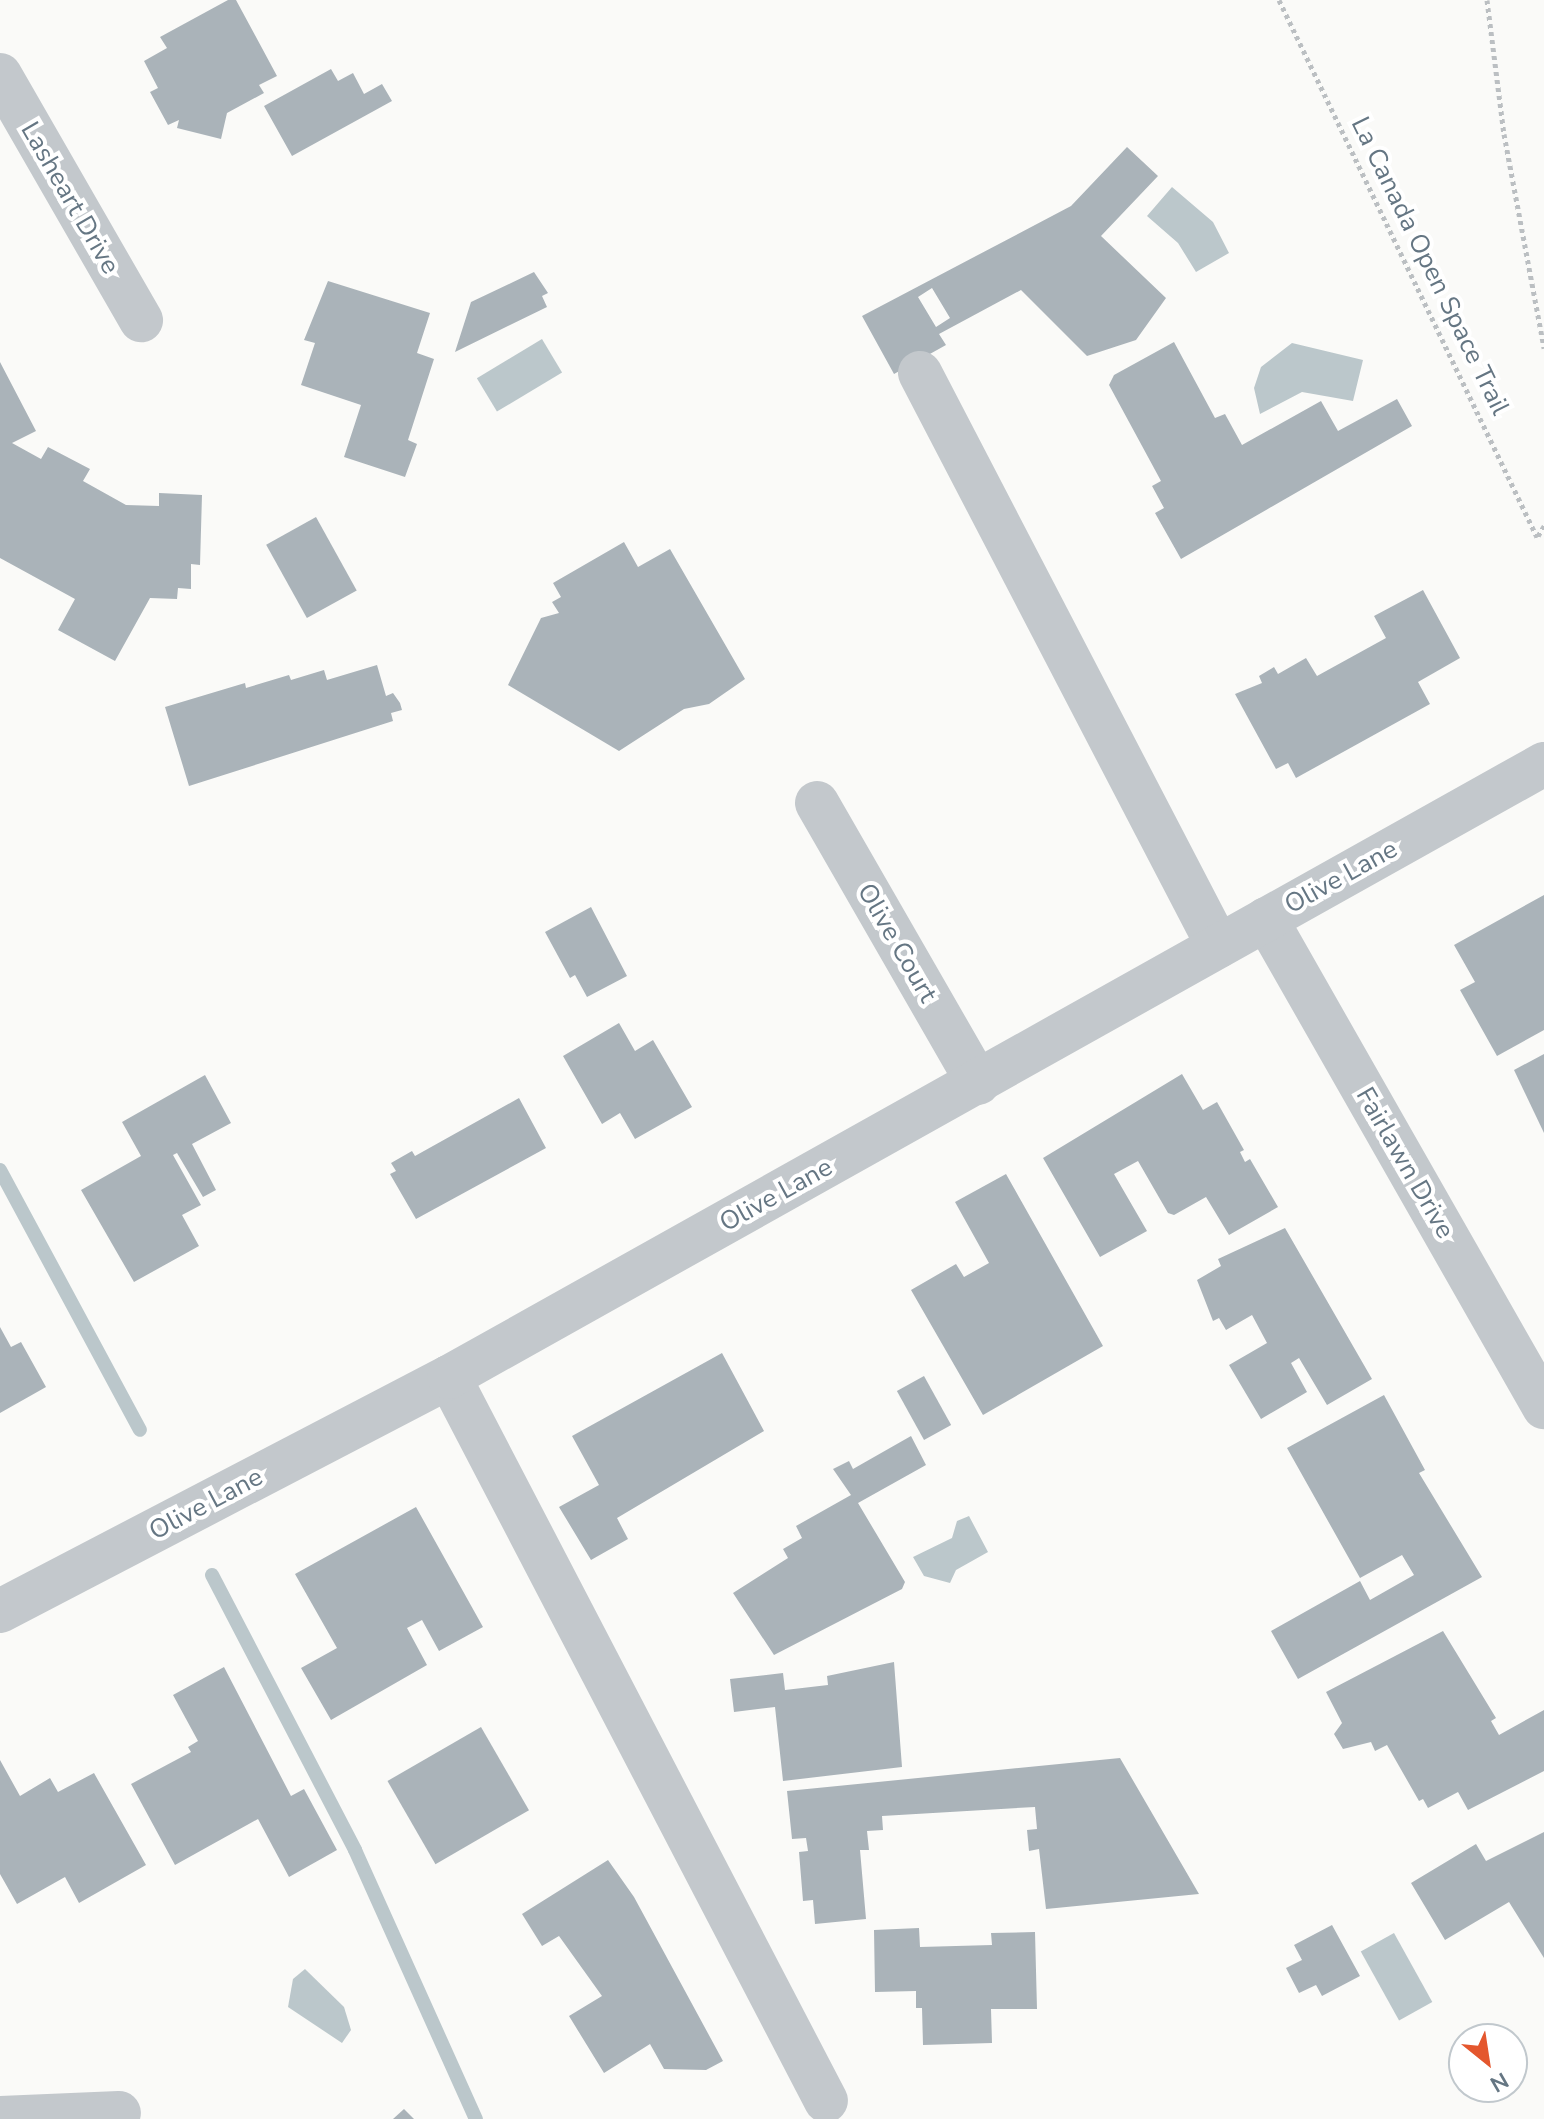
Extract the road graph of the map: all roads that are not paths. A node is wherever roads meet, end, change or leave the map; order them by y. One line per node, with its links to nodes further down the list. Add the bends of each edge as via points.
1 (0, 75): 2 (street, Lasheart Drive)
2 (141, 320)
3 (920, 373): 7 (street)
4 (1544, 764): 6 (street, Olive Lane)
5 (817, 803): 8 (street, Olive Court)
6 (1266, 919): 7 (street, Olive Lane); 10 (street, Fairlawn Drive)
7 (1218, 946): 8 (street, Olive Lane)
8 (978, 1083): 9 (street, Olive Lane)
9 (449, 1377): 11 (street, Olive Lane); 12 (street)
10 (1544, 1407)
11 (0, 1611)
12 (826, 2101)
13 (119, 2113): 14 (street)
14 (0, 2118)

